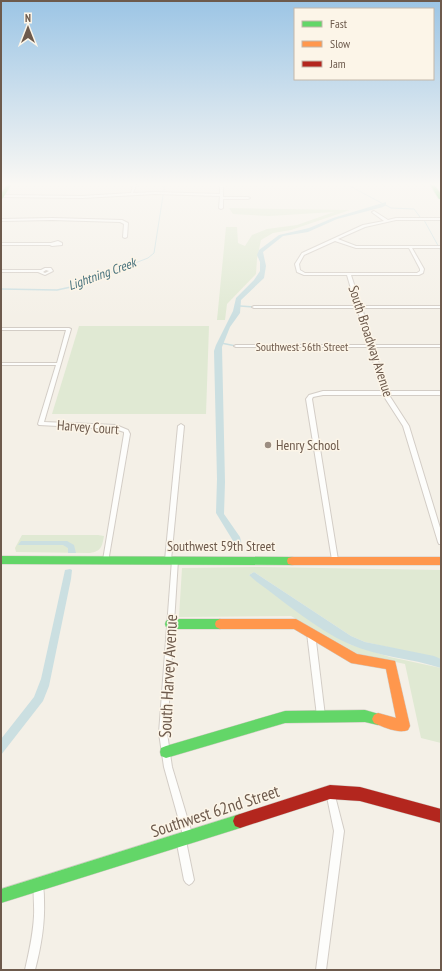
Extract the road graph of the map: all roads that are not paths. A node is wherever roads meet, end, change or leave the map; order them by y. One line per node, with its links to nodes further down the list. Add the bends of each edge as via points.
1 (127, 228): 3 (street)
2 (359, 228): 4 (street)
3 (125, 237)
4 (334, 239): 7 (street, via 356,247); 11 (street, via 303,254 297,264 298,271)
5 (1, 244): 6 (street)
6 (52, 244)
7 (410, 247): 8 (street); 11 (street, via 422,270 420,273)
8 (441, 247)
9 (1, 271): 10 (street)
10 (40, 271)
11 (349, 274): 13 (street, South Broadway Avenue)
12 (254, 306): 13 (street)
13 (360, 307): 14 (street); 17 (street, South Broadway Avenue)
14 (441, 307)
15 (1, 329): 20 (street, Harvey Court, via 69,329)
16 (236, 346): 17 (street, Southwest 56th Street)
17 (370, 346): 18 (street, Southwest 56th Street); 22 (street, South Broadway Avenue)
18 (441, 346)
19 (1, 364): 20 (street)
20 (59, 364): 26 (street, Harvey Court, via 41,424 116,427 123,428 127,434)
21 (441, 393): 22 (street)
22 (385, 394): 24 (street, South Broadway Avenue, via 406,426); 28 (street, via 323,393 311,396 309,404)
23 (181, 426): 27 (street, South Harvey Avenue)
24 (441, 542)
25 (1, 560): 26 (street, Southwest 59th Street)
26 (106, 560): 27 (street, Southwest 59th Street)
27 (171, 560): 28 (street, Southwest 59th Street); 30 (street, South Harvey Avenue)
28 (335, 560): 29 (street, Southwest 59th Street)
29 (441, 562)
30 (170, 624): 31 (street, via 296,624); 33 (street, South Harvey Avenue, via 162,733)
31 (310, 633): 32 (street); 32 (street, via 355,659 391,665 404,726 365,716)
32 (321, 716): 33 (street, via 285,717)
33 (166, 752): 36 (street, South Harvey Avenue)
34 (330, 792): 35 (street, Southwest 62nd Street, via 360,794); 36 (street, Southwest 62nd Street); 41 (street, via 338,830)
35 (441, 816)
36 (184, 838): 37 (street, South Harvey Avenue); 38 (street, Southwest 62nd Street)
37 (189, 880)
38 (38, 883): 39 (street, Southwest 62nd Street); 40 (street, via 39,929)
39 (1, 896)
40 (30, 970)
41 (321, 970)

